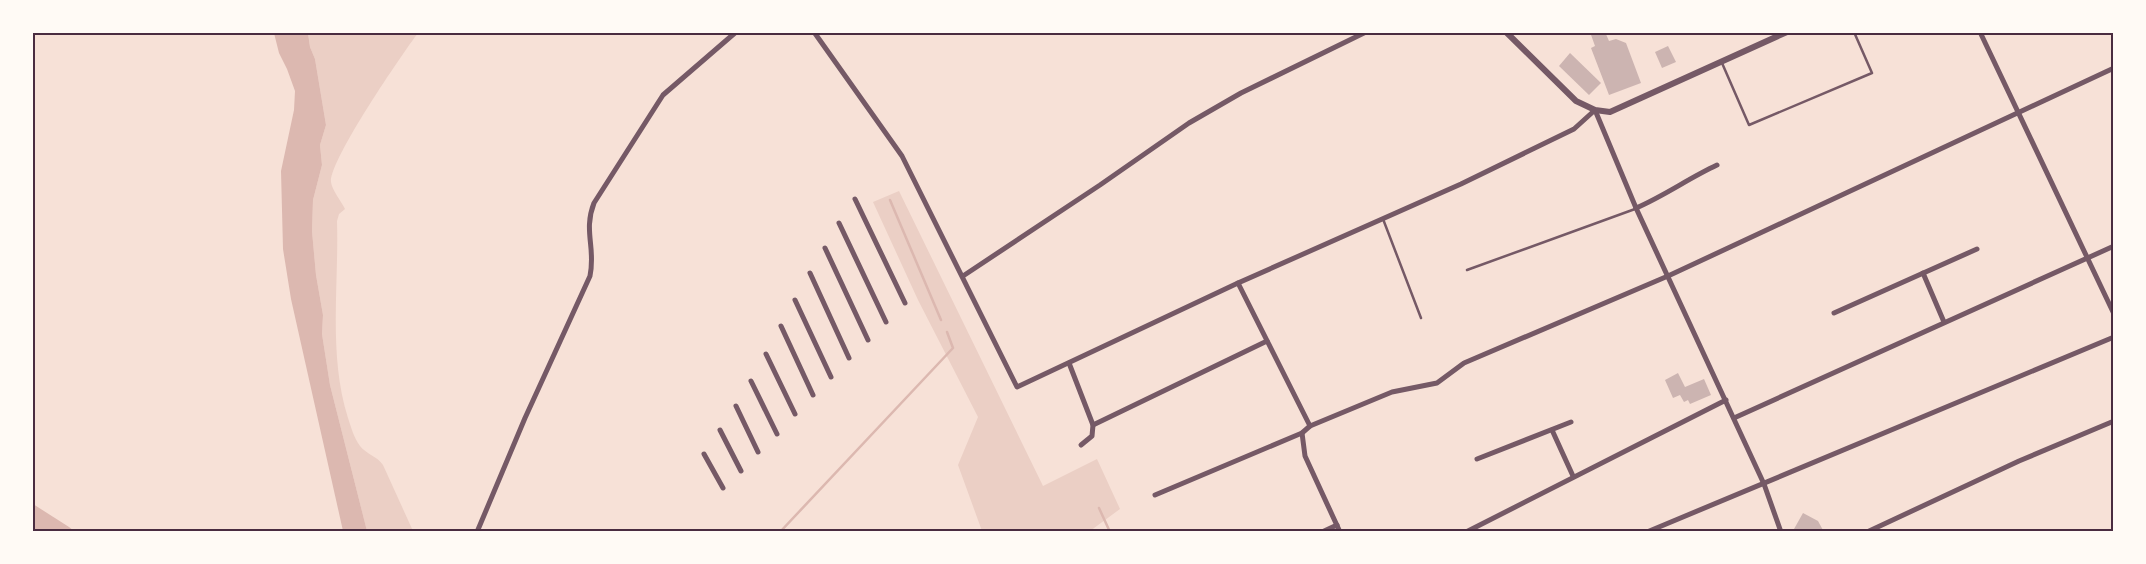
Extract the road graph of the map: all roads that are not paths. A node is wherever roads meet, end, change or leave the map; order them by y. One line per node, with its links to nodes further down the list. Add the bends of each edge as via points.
1 (736, 32): 66 (street, via 663,95 594,204 588,218 593,263 590,276 525,418)
2 (814, 32): 24 (street, via 902,156)
3 (1366, 32): 24 (street, via 1241,93 1189,123)
4 (1506, 32): 10 (street, via 1576,101)
5 (1786, 32): 8 (street)
6 (1854, 32): 8 (lane, via 1872,73 1749,125)
7 (1980, 32): 11 (street)
8 (1722, 62): 10 (street, via 1610,112)
9 (2114, 68): 11 (street)
10 (1595, 110): 14 (street); 15 (street, via 1574,128)
11 (2018, 111): 20 (street); 25 (street)
12 (1717, 166): 14 (street)
13 (855, 199): 28 (street)
14 (1636, 208): 21 (lane); 25 (street)
15 (1383, 219): 26 (street); 31 (lane)
16 (839, 223): 32 (street)
17 (2114, 246): 20 (street)
18 (824, 248): 36 (street)
19 (1977, 249): 23 (street)
20 (2088, 257): 30 (street); 33 (street)
21 (1467, 270)
22 (810, 273): 39 (street)
23 (1923, 273): 29 (street); 33 (street)
24 (963, 276): 40 (street, via 1017,387)
25 (1668, 276): 44 (street); 51 (street, via 1464,362 1437,383 1392,392)
26 (1238, 283): 37 (street); 40 (street)
27 (795, 300): 41 (street)
28 (905, 303)
29 (1834, 313)
30 (2114, 314)
31 (1421, 318)
32 (886, 322)
33 (1944, 322): 47 (street)
34 (781, 326): 43 (street)
35 (2114, 337): 62 (street)
36 (868, 340)
37 (1267, 341): 50 (street); 51 (street)
38 (766, 354): 46 (street)
39 (849, 358)
40 (1068, 363): 50 (street)
41 (831, 377)
42 (751, 381): 55 (street)
43 (813, 395)
44 (1726, 400): 47 (street); 61 (street)
45 (736, 406): 57 (street)
46 (795, 414)
47 (1734, 418): 62 (street)
48 (2114, 421): 72 (street)
49 (1571, 422): 53 (street)
50 (1093, 425): 56 (street, via 1092,436)
51 (1310, 426): 54 (street)
52 (720, 430): 60 (street)
53 (1552, 430): 59 (street); 61 (street)
54 (1302, 433): 64 (street); 65 (street, via 1306,456)
55 (777, 434)
56 (1081, 445)
57 (758, 452)
58 (704, 454): 63 (street)
59 (1477, 459)
60 (741, 471)
61 (1573, 476): 69 (street)
62 (1764, 484): 70 (street); 71 (street)
63 (723, 488)
64 (1155, 495)
65 (1337, 525): 67 (street); 68 (street)
66 (478, 532)
67 (1322, 532)
68 (1340, 532)
69 (1466, 532)
70 (1647, 532)
71 (1781, 532)
72 (1867, 532)

